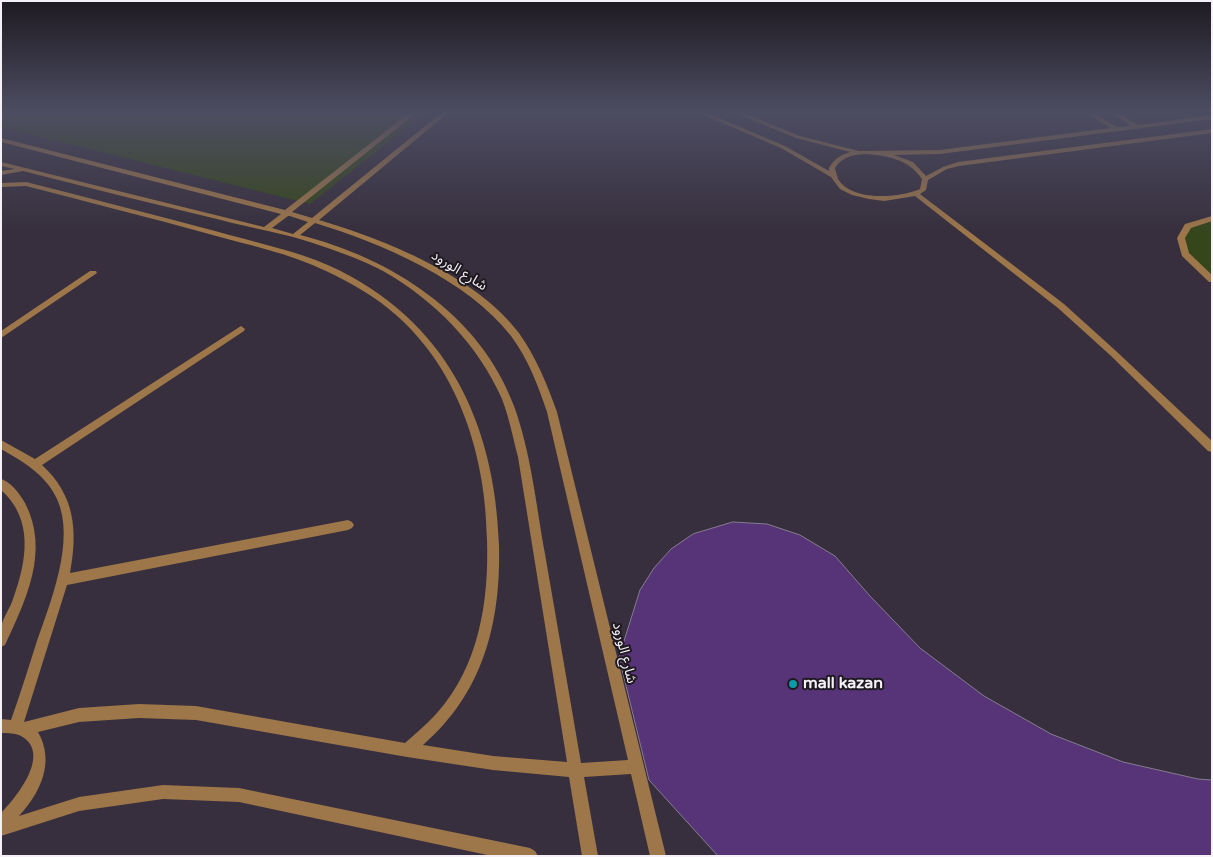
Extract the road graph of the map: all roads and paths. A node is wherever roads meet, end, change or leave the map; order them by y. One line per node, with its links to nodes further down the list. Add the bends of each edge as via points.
1 (52, 153): 15 (street, شارع الورود)
2 (363, 153): 15 (street)
3 (396, 153): 17 (street)
4 (793, 153): 11 (street)
5 (860, 153): 6 (street); 11 (street, via 846,155 836,161 832,168)
6 (876, 153): 12 (street, via 908,162)
7 (1042, 153): 12 (street, via 958,164)
8 (1, 164): 9 (street)
9 (26, 170): 10 (street); 18 (street)
10 (1, 173)
11 (833, 176): 14 (street, via 846,189 870,198 896,200)
12 (925, 179): 14 (street)
13 (1, 185): 33 (street, via 26,184 273,249 327,268 384,300 415,327 441,359 464,397 481,442 492,495 494,558 488,631 473,673 446,714)
14 (917, 195): 25 (street, via 1061,306)
15 (287, 213): 17 (street, شارع الورود); 18 (street)
16 (1212, 218): 21 (street, via 1188,226 1181,238 1185,254)
17 (314, 220): 19 (street); 34 (street, شارع الورود, via 378,242 464,287 494,310 538,370 552,412)
18 (266, 229): 19 (street)
19 (296, 236): 35 (street, via 363,258 407,282 446,312 479,350 506,399 523,457)
20 (93, 273): 23 (street)
21 (1212, 280)
22 (241, 329): 26 (street)
23 (1, 335)
24 (1, 444): 26 (street)
25 (1212, 448)
26 (37, 463): 29 (street, via 56,484 67,512 69,545)
27 (1, 483): 30 (street, via 18,500 29,528 29,563 18,605)
28 (348, 525): 29 (street)
29 (63, 580): 32 (street)
30 (1, 641)
31 (1, 726): 32 (street)
32 (20, 727): 33 (street, via 79,715 139,711 196,713); 36 (street, via 31,733 39,747 39,767 30,790)
33 (407, 750): 35 (street, via 493,763)
34 (638, 767): 35 (street); 40 (street, شارع الورود)
35 (575, 770): 39 (street)
36 (1, 823)
37 (1, 829): 38 (street, via 79,804 163,792 239,796)
38 (530, 856)
39 (590, 856)
40 (658, 856)

